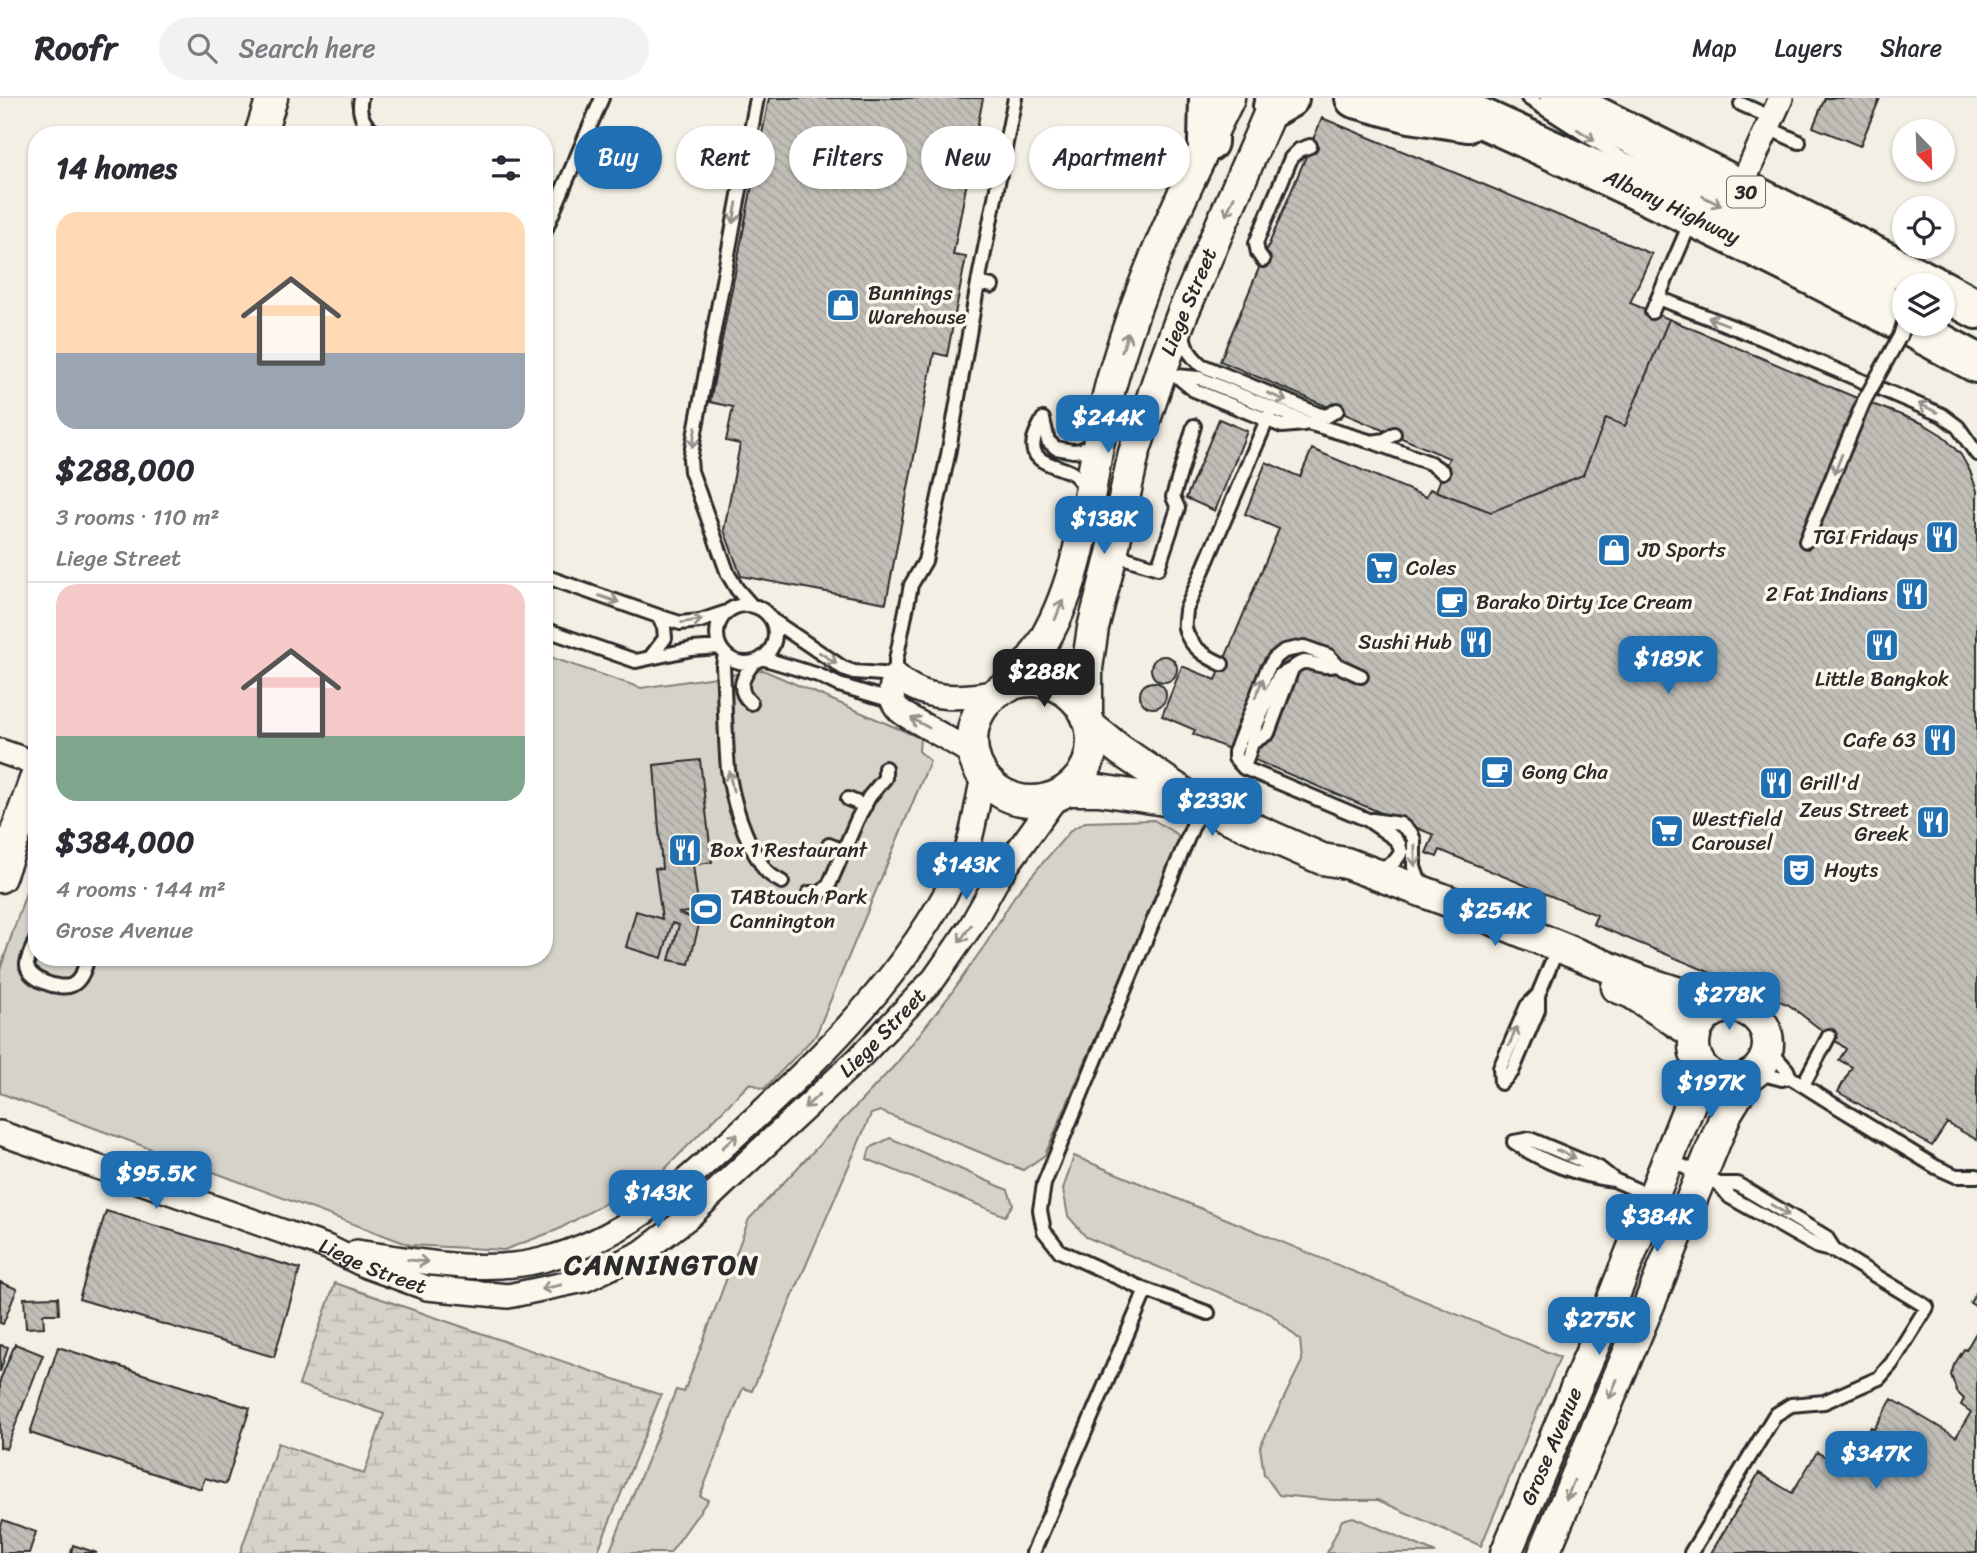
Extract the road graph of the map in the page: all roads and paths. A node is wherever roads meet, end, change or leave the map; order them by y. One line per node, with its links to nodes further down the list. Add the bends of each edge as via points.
1 (272, 98): 15 (street)
2 (361, 98): 16 (lane, via 361,119)
3 (601, 98): 23 (lane)
4 (757, 98): 51 (lane, one-way to 51, via 690,464 728,574)
5 (1015, 98): 27 (lane, via 1017,122 1007,176 996,230)
6 (1209, 98): 18 (highway)
7 (1229, 98): 18 (street)
8 (1354, 98): 17 (highway, via 1410,113)
9 (1437, 98): 17 (highway, Albany Highway / 30)
10 (1528, 98): 29 (lane, one-way to 29, via 1619,157)
11 (1560, 98): 21 (highway, 30)
12 (1279, 101): 33 (street, Liege Street, one-way to 33)
13 (1741, 104): 14 (lane)
14 (1773, 115): 19 (lane); 21 (street)
15 (263, 126)
16 (368, 126)
17 (1504, 128): 25 (highway, Albany Highway / 30)
18 (1208, 142): 42 (street, one-way to 18, via 1111,385 1140,298)
19 (1799, 142)
20 (1310, 146): 26 (lane, via 1291,158 1256,243)
21 (1740, 189): 30 (highway, 30)
22 (553, 198): 23 (lane)
23 (558, 200): 24 (lane)
24 (553, 212)
25 (1693, 217): 31 (lane); 34 (highway, Albany Highway / 30)
26 (1262, 260)
27 (978, 283): 28 (lane); 61 (lane, via 974,346 954,456 925,561 911,586)
28 (992, 286)
29 (1892, 294)
30 (1957, 296)
31 (1658, 298): 32 (lane); 45 (lane, one-way to 31, via 1942,415)
32 (1652, 312)
33 (1182, 315): 38 (street, Liege Street); 39 (lane, one-way to 39, via 1189,354 1201,365 1318,414 1327,416)
34 (1892, 318)
35 (1900, 336): 48 (lane, one-way to 48, bridge, via 1864,401)
36 (1926, 336): 37 (highway, Albany Highway / 30)
37 (1977, 363)
38 (1169, 373): 40 (lane, via 1194,390); 49 (street, Liege Street, via 1134,453)
39 (1337, 410)
40 (1269, 414): 44 (lane, via 1282,426 1308,423); 59 (lane, via 1186,610 1185,628 1194,644 1204,656)
41 (1194, 426): 49 (lane, via 1173,498 1178,508 1158,568)
42 (1101, 434): 47 (street); 47 (lane, via 1082,450 1056,448 1048,441 1043,419 1034,440 1040,460 1078,477)
43 (1394, 434): 44 (lane)
44 (1373, 442): 46 (lane, via 1432,457)
45 (1977, 454)
46 (1443, 472)
47 (1090, 497): 63 (street, one-way to 47, via 1027,666 1057,617 1078,559)
48 (1806, 541)
49 (1112, 554): 66 (street, Liege Street, via 1087,668)
50 (553, 579): 53 (lane, one-way to 53)
51 (751, 605): 52 (lane); 54 (lane)
52 (727, 612): 53 (lane, one-way to 52, via 680,623); 56 (lane, via 718,625)
53 (658, 616): 57 (lane, via 665,638)
54 (772, 620): 58 (lane, via 775,636 769,652); 61 (lane, one-way to 61, via 843,668)
55 (553, 632): 57 (lane, via 636,661)
56 (722, 651): 57 (lane, via 692,649); 58 (lane, via 738,662); 83 (lane, one-way to 56, via 762,867 731,782)
57 (650, 658)
58 (758, 660): 64 (lane, via 800,668); 65 (lane, via 746,673 742,687)
59 (1223, 664)
60 (1337, 665): 62 (lane); 68 (lane, via 1297,664 1268,733 1252,743); 68 (lane, one-way to 60, via 1274,659 1284,651 1304,647 1329,656)
61 (896, 675): 63 (street, via 928,694 973,697); 64 (street, via 890,693)
62 (1361, 676)
63 (1002, 690): 66 (street, via 1030,681 1054,685 1073,698); 70 (street, via 988,700 976,720 973,732)
64 (893, 701): 70 (street, one-way to 64, via 955,742 908,716)
65 (751, 703)
66 (1089, 722): 72 (street, via 1089,762); 75 (street, via 1120,750)
67 (0, 751): 69 (street)
68 (1242, 759): 76 (lane)
69 (28, 761)
70 (979, 766): 72 (street, via 1000,792 1022,801); 103 (street, Liege Street, one-way to 70, via 433,1263 497,1267 540,1261 580,1249 630,1223 677,1189 845,1032 892,976 961,866 974,823)
71 (885, 768): 74 (lane, via 885,778)
72 (1062, 793): 75 (street, via 1099,790); 103 (street, Liege Street, one-way to 103, via 998,878 934,979 859,1058 689,1217 640,1253 584,1280 508,1296 427,1288)
73 (848, 799): 74 (lane)
74 (865, 806): 79 (lane)
75 (1202, 806): 80 (street); 104 (lane, via 1044,1184 1040,1210 1044,1231 1060,1251)
76 (1368, 820): 81 (lane, via 1394,838 1401,852 1391,865); 85 (lane, one-way to 85, via 1399,824 1410,833 1414,867)
77 (28, 822): 82 (street)
78 (829, 845): 79 (lane)
79 (844, 851): 84 (lane, via 830,886 821,894)
80 (1322, 859): 81 (street); 86 (street, via 1340,875)
81 (1366, 871): 85 (street)
82 (0, 877)
83 (782, 882)
84 (809, 892)
85 (1425, 892): 86 (street)
86 (1554, 955): 89 (lane); 90 (street); 91 (street, via 1632,993)
87 (28, 963): 88 (lane, via 30,974 38,980 62,987 73,985)
88 (85, 966)
89 (1538, 995): 89 (lane, one-way to 89, via 1538,1010 1512,1072 1501,1083 1505,1056 1527,1006)
90 (1723, 1007): 91 (street, via 1710,1013); 94 (street, via 1737,1007 1761,1021 1767,1034)
91 (1695, 1034): 93 (street, via 1693,1045)
92 (1829, 1036): 96 (lane)
93 (1700, 1065): 94 (street, via 1723,1080 1736,1080); 98 (street, Grose Avenue)
94 (1758, 1065): 95 (lane, via 1782,1079); 95 (lane, via 1787,1070); 100 (street, Grose Avenue, via 1727,1112)
95 (1790, 1077): 96 (lane)
96 (1803, 1085): 99 (lane, via 1937,1167 1956,1176)
97 (0, 1133): 103 (street)
98 (1668, 1159): 100 (lane); 102 (street, Grose Avenue)
99 (1977, 1176)
100 (1710, 1179): 108 (street, Grose Avenue, one-way to 108, via 1648,1307); 109 (lane, via 1737,1184 1826,1237 1835,1251 1927,1307 1879,1378 1824,1402 1791,1405 1775,1415)
101 (1614, 1180): 101 (lane, one-way to 101, via 1595,1178 1514,1142 1530,1139 1599,1168); 102 (lane)
102 (1653, 1197): 107 (street, Grose Avenue)
103 (327, 1247)
104 (1146, 1290): 105 (lane); 106 (lane)
105 (1208, 1313)
106 (1033, 1553)
107 (1506, 1553)
108 (1544, 1553)
109 (1691, 1553)

